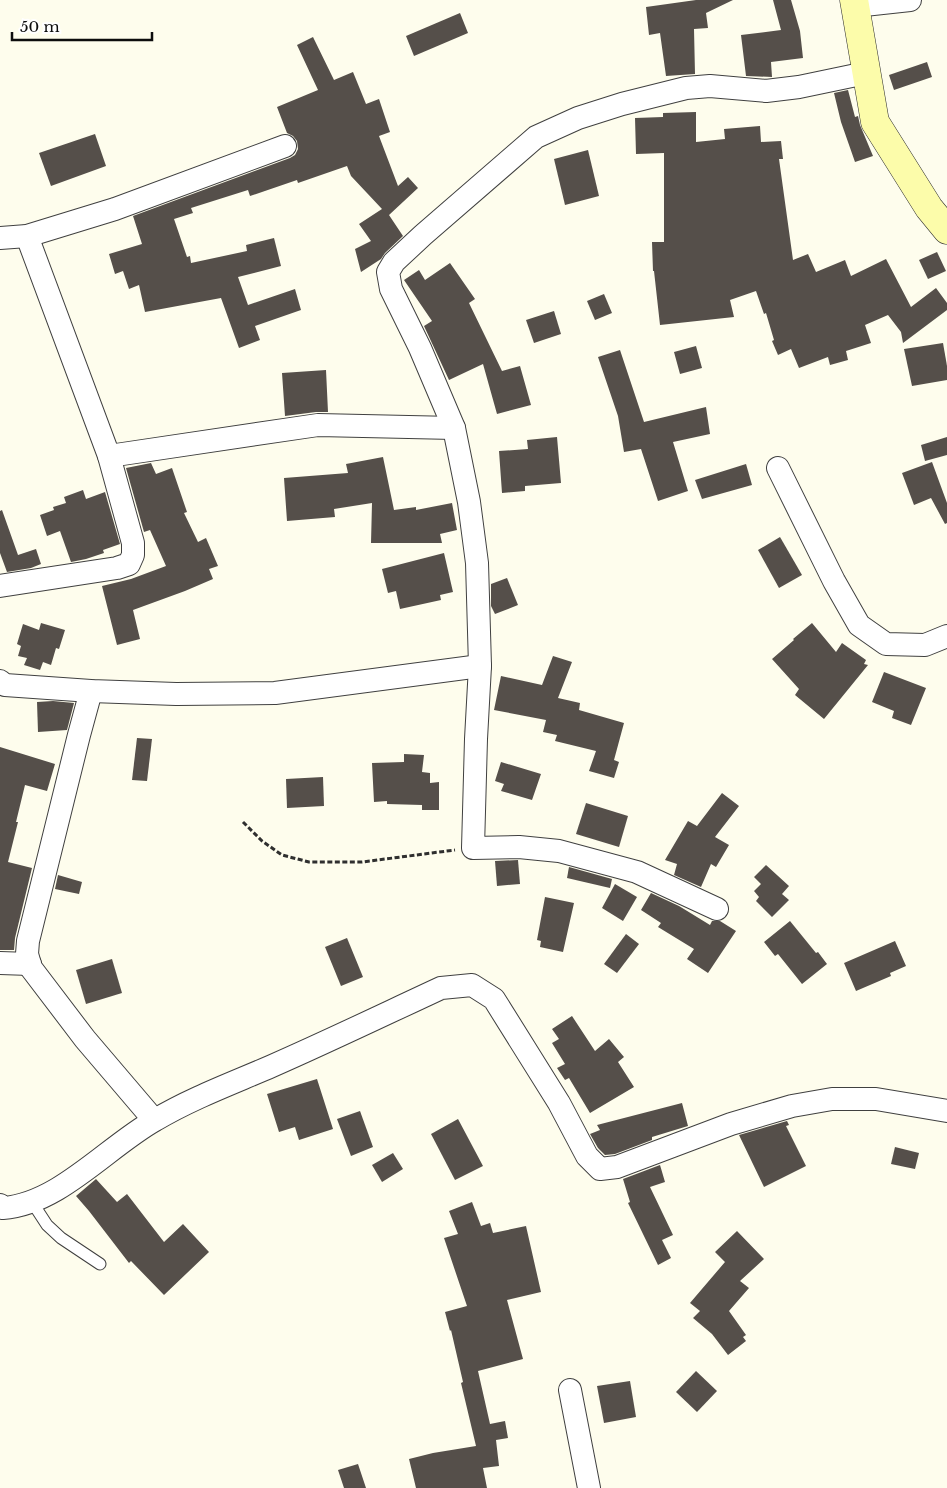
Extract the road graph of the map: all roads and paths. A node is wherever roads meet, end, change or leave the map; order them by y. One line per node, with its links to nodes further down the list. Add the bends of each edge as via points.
1 (910, 0): 2 (street)
2 (854, 3): 3 (street)
3 (866, 73): 5 (street, via 875,122 929,208); 8 (street, via 766,91 710,86 686,88 578,118 536,137 423,235 394,262 388,272 391,289)
4 (285, 146): 6 (street, via 115,208)
5 (947, 230)
6 (27, 236): 7 (street); 9 (street)
7 (0, 238)
8 (454, 428): 9 (street, via 318,426); 13 (street, via 477,563)
9 (108, 456): 11 (street, via 133,543 129,564)
10 (778, 468): 12 (street, via 834,582 859,625 886,644 925,645)
11 (0, 586)
12 (947, 636)
13 (480, 666): 15 (street, via 275,693); 17 (street)
14 (0, 681): 15 (street, via 5,685)
15 (91, 691): 20 (street, via 28,942)
16 (243, 822): 17 (path, via 282,855 309,862 362,862)
17 (473, 848): 18 (street, via 519,846 559,851 637,872)
18 (717, 909)
19 (0, 963): 20 (street)
20 (30, 964): 22 (street, via 85,1039)
21 (947, 1111): 22 (street, via 876,1099 832,1099 792,1106 731,1124 617,1167 600,1169 587,1156 494,999 472,985 441,988)
22 (154, 1120): 23 (street, via 76,1178)
23 (32, 1202): 24 (street); 25 (lane, via 47,1226)
24 (1, 1208)
25 (100, 1264)
26 (570, 1390): 27 (street)
27 (589, 1488)

